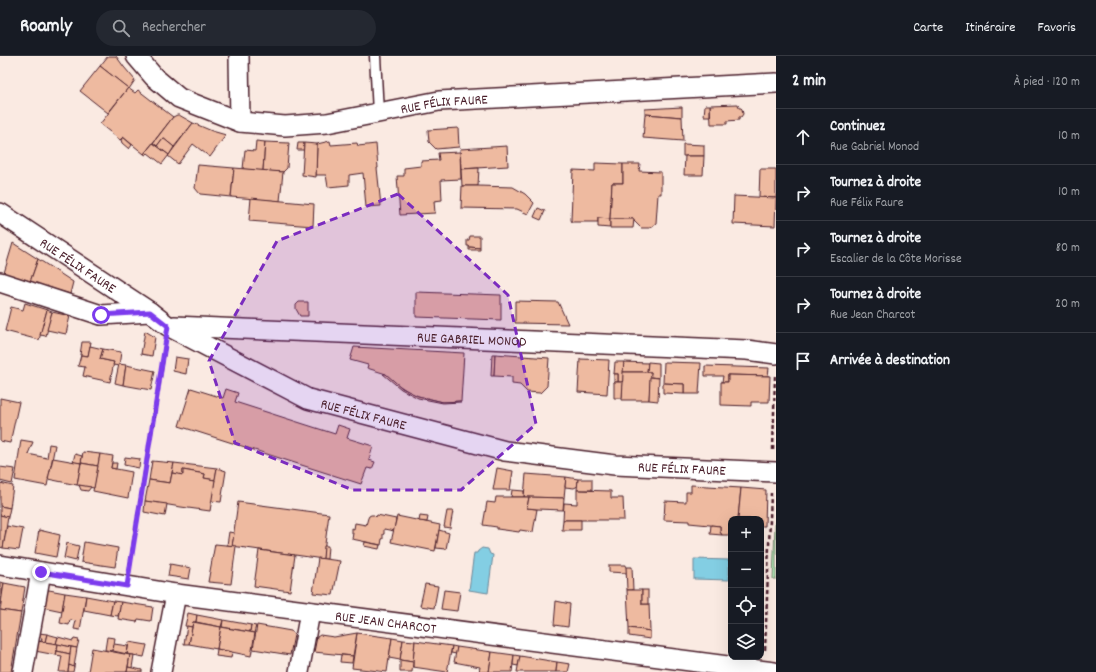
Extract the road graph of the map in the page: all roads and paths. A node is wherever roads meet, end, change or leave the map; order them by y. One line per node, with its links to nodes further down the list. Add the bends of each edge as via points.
1 (136, 56): 6 (street, RUE FÉLIX FAURE, via 154,77 179,98)
2 (239, 56): 6 (street)
3 (375, 56): 5 (lane)
4 (776, 83): 5 (street, RUE FÉLIX FAURE, via 439,101)
5 (378, 113): 6 (street, RUE FÉLIX FAURE, via 327,123 285,126)
6 (240, 122)
7 (0, 212): 9 (street, RUE FÉLIX FAURE)
8 (0, 282): 9 (street, via 101,315)
9 (150, 312): 10 (street, RUE FÉLIX FAURE)
10 (168, 326): 11 (street, RUE GABRIEL MONOD, via 740,349); 14 (street, RUE FÉLIX FAURE, via 308,399 505,451 615,465); 18 (path)
11 (776, 354)
12 (775, 375): 13 (path)
13 (772, 451)
14 (776, 472)
15 (771, 495): 21 (path, via 768,577)
16 (0, 565): 17 (street, RUE JEAN CHARCOT)
17 (41, 572): 18 (street, RUE JEAN CHARCOT); 22 (street)
18 (127, 586): 19 (street, RUE JEAN CHARCOT)
19 (176, 594): 20 (street, RUE JEAN CHARCOT); 23 (street)
20 (310, 612): 21 (street, RUE JEAN CHARCOT); 24 (street)
21 (769, 671)
22 (23, 672)
23 (161, 672)
24 (299, 672)

